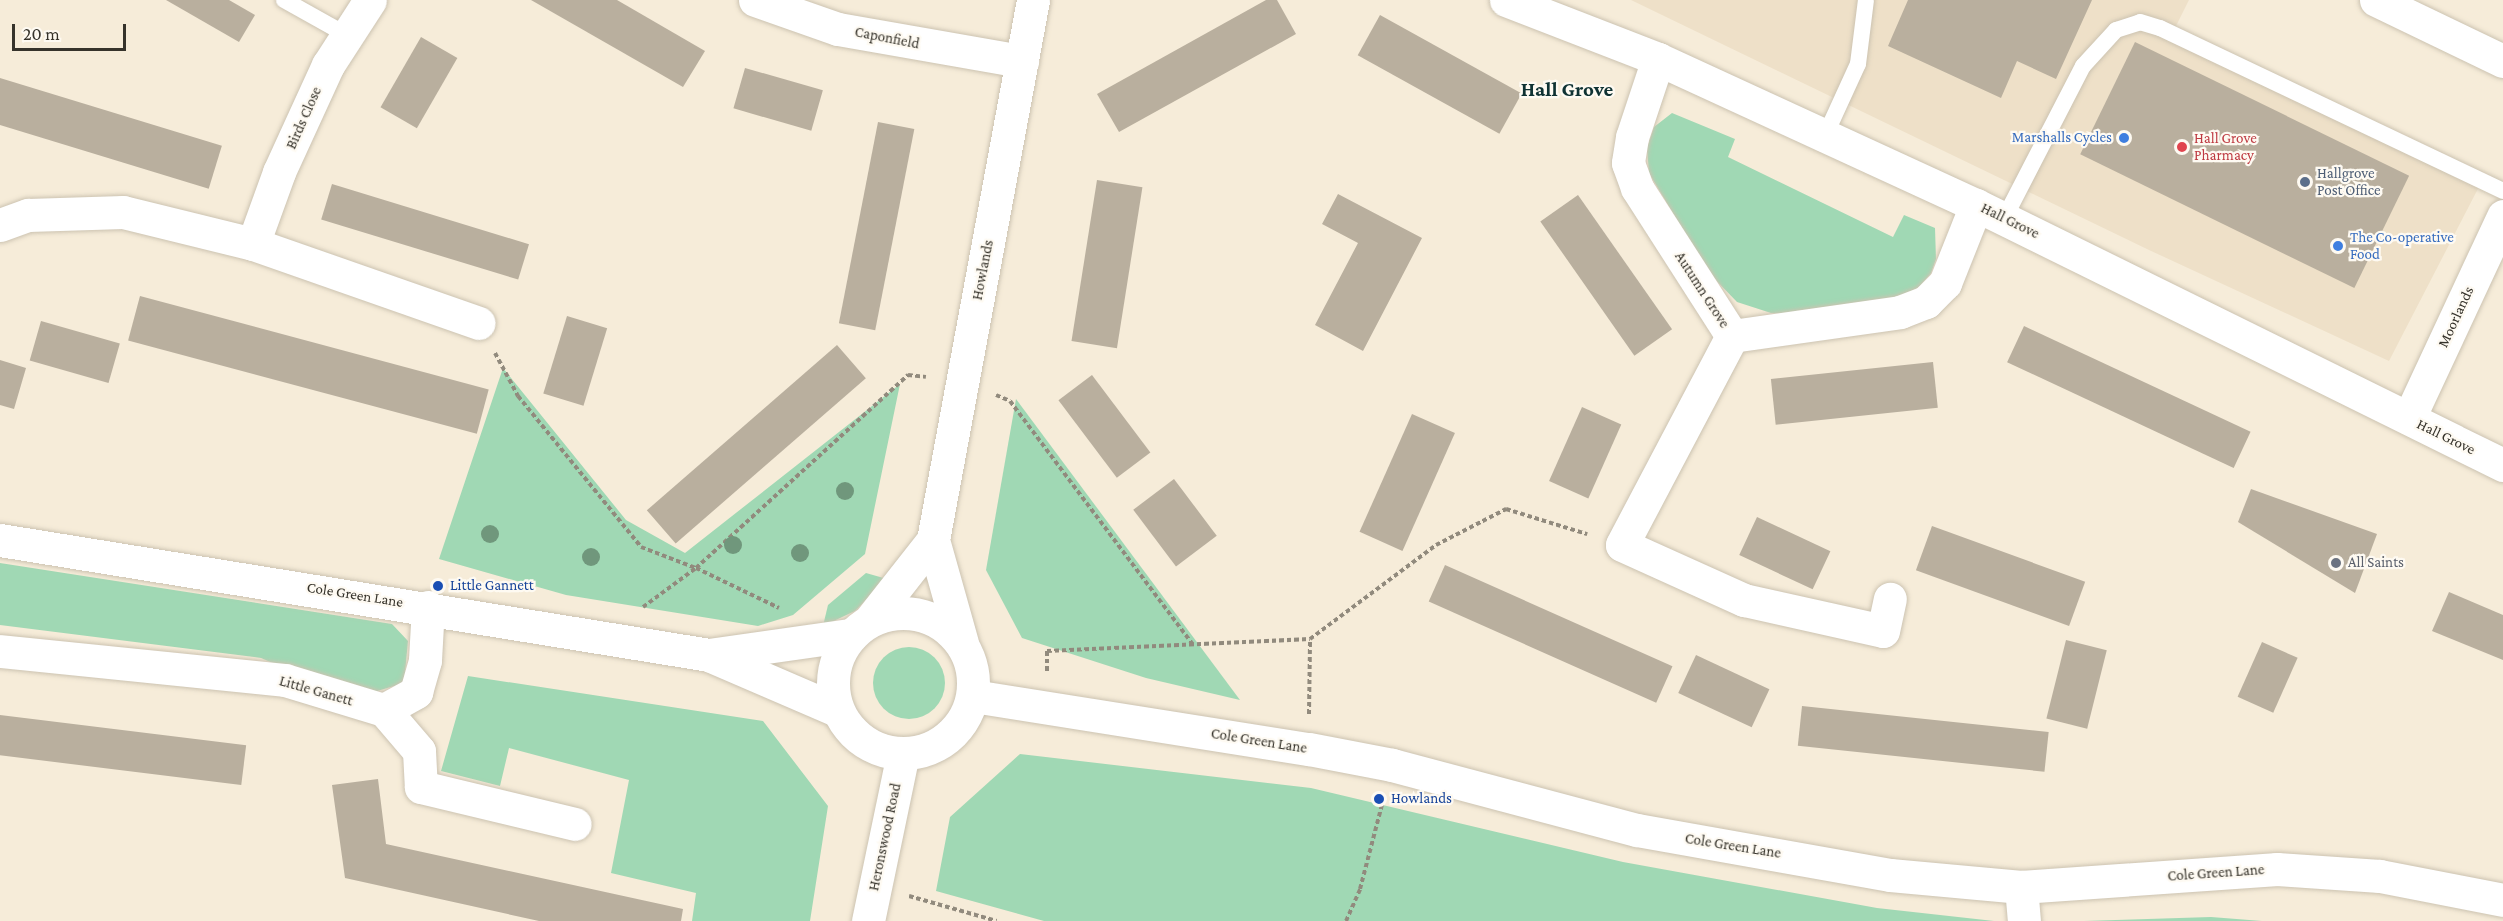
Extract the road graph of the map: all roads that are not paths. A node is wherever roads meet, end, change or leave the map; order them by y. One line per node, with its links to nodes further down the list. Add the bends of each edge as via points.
1 (284, 0): 8 (lane)
2 (370, 0): 8 (street, Birds Close)
3 (755, 0): 10 (street, Caponfield, via 838,29)
4 (1033, 0): 10 (street, Howlands)
5 (1506, 0): 9 (street, Hall Grove)
6 (1866, 0): 12 (lane, via 1858,64)
7 (2376, 0): 11 (street)
8 (347, 35): 17 (street, Birds Close, via 328,65 279,172)
9 (1658, 59): 12 (street, Hall Grove); 19 (street, Autumn Grove, via 1632,137 1629,163 1637,189)
10 (1022, 61): 23 (street, Howlands)
11 (2503, 61)
12 (1826, 136): 14 (street, Hall Grove)
13 (2503, 191): 14 (lane, via 2160,28 2140,22 2116,30 2083,66)
14 (1990, 212): 19 (street, Autumn Grove, via 1945,283 1926,302 1900,312); 20 (street, Hall Grove)
15 (2503, 216): 20 (street, Moorlands)
16 (0, 225): 17 (street, via 28,215 123,212)
17 (253, 244): 18 (street)
18 (479, 322)
19 (1732, 336): 24 (street, via 1622,545 1744,600 1883,631)
20 (2409, 418): 21 (street, Hall Grove)
21 (2503, 465)
22 (0, 540): 25 (street, Cole Green Lane)
23 (933, 540): 26 (street, Howlands); 27 (street, Howlands)
24 (1890, 599)
25 (428, 607): 29 (street, Cole Green Lane); 31 (street, via 425,660 416,692)
26 (860, 627): 27 (street, via 897,611 922,614 944,625); 29 (street, Cole Green Lane, via 808,642); 32 (street, via 835,666 831,685)
27 (962, 643): 30 (street, via 973,672)
28 (0, 651): 31 (street, Little Ganett, via 285,680)
29 (709, 655): 32 (street, Cole Green Lane)
30 (973, 696): 33 (street, via 955,732 929,748); 35 (street, Cole Green Lane, via 1309,748 1392,765 1637,830 1890,875)
31 (384, 710): 34 (street, via 418,751 421,787)
32 (837, 710): 33 (street, via 861,740 887,752)
33 (903, 754): 37 (street, Heronswood Road)
34 (575, 824)
35 (2021, 887): 36 (street, Cole Green Lane, via 2277,869 2380,876); 38 (street)
36 (2503, 900)
37 (868, 921)
38 (2024, 921)

